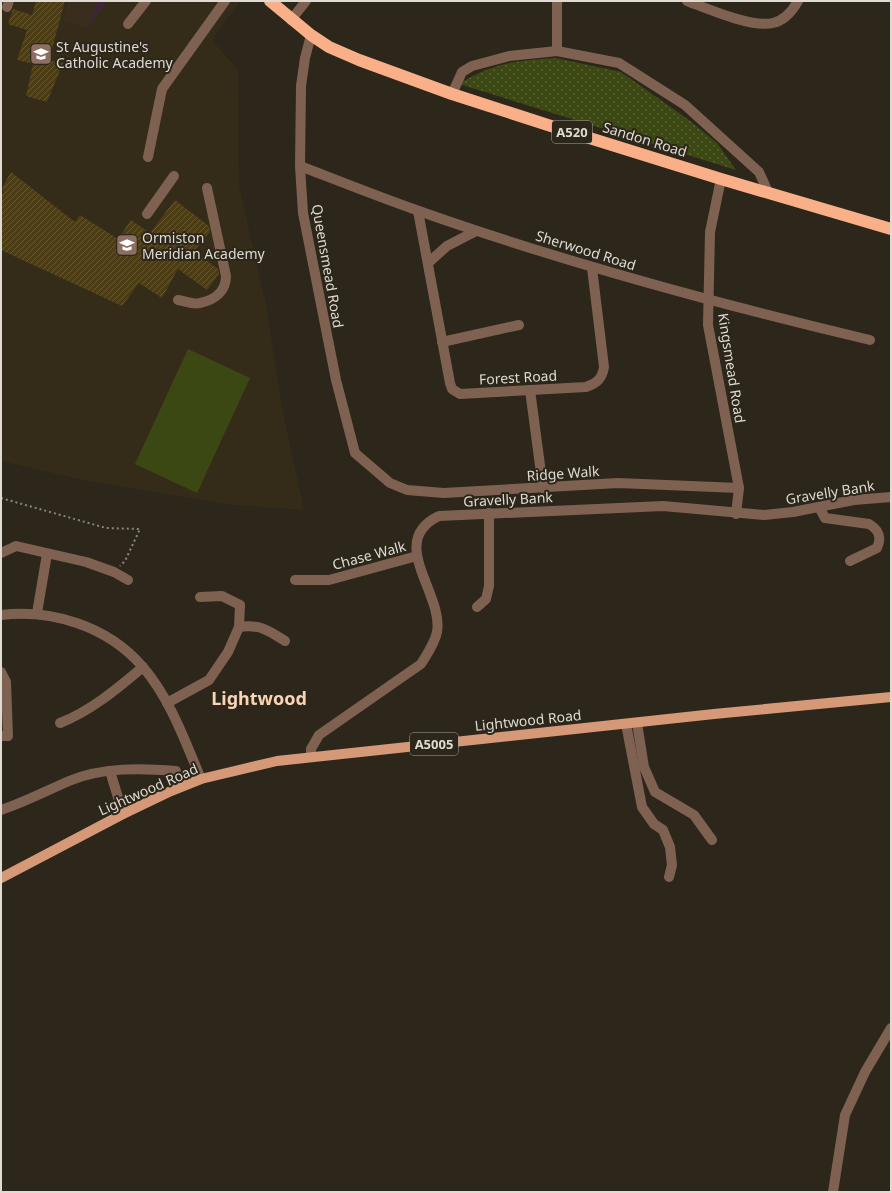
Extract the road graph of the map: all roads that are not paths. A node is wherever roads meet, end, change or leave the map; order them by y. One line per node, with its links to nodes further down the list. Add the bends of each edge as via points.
1 (146, 1): 9 (street)
2 (225, 1): 13 (street, via 162,89)
3 (270, 1): 8 (highway, Sandon Road / A520)
4 (306, 1): 8 (street)
5 (557, 1): 11 (street)
6 (687, 1): 7 (street, via 757,24 775,23 792,12)
7 (798, 1)
8 (291, 20): 10 (highway, Sandon Road / A520)
9 (128, 24)
10 (311, 35): 12 (highway, Sandon Road / A520, via 328,47 359,60); 14 (street, Queensmead Road, via 301,86)
11 (556, 51): 12 (street, via 509,56 472,66 462,72); 18 (street, via 619,63 685,105 759,172)
12 (452, 94): 16 (highway, Sandon Road / A520)
13 (148, 157)
14 (300, 166): 19 (street, Sherwood Road); 31 (street, Queensmead Road, via 302,213 336,380 355,453)
15 (174, 176): 20 (street)
16 (721, 179): 18 (highway, Sandon Road / A520); 25 (street, Kingsmead Road, via 710,232)
17 (207, 188): 26 (street, via 226,284 220,294 200,304)
18 (768, 192): 21 (highway, Sandon Road / A520)
19 (418, 211): 22 (street, Sherwood Road); 23 (street, Forest Road)
20 (147, 214)
21 (891, 229)
22 (476, 230): 23 (street, via 447,246); 24 (street, Sherwood Road)
23 (428, 263): 29 (street, Forest Road)
24 (592, 268): 25 (street, Sherwood Road); 30 (street, Forest Road, via 603,375 595,384 586,388)
25 (708, 299): 28 (street, Sherwood Road, via 767,316); 33 (street, Kingsmead Road, via 708,325)
26 (178, 300)
27 (519, 325): 29 (street)
28 (870, 340)
29 (442, 342): 30 (street, Forest Road, via 450,383 456,392 460,394)
30 (530, 390): 32 (street)
31 (390, 483): 32 (street, Ridge Walk, via 407,490 444,493)
32 (543, 488): 33 (street, Ridge Walk, via 618,483)
33 (739, 488): 37 (street, Kingsmead Road)
34 (891, 497): 35 (street, Gravelly Bank, via 854,500)
35 (818, 507): 37 (street, Gravelly Bank, via 764,515); 41 (street, via 826,518 869,524 879,534 877,548)
36 (489, 513): 37 (street, Gravelly Bank, via 663,506 703,508); 40 (street, Gravelly Bank, via 439,516 430,520 418,535); 45 (street, via 489,586 486,599)
37 (736, 514)
38 (1, 553): 39 (street, via 16,546)
39 (47, 554): 42 (street, via 86,562); 46 (street)
40 (417, 556): 43 (street, Chase Walk, via 329,580); 57 (street, Gravelly Bank, via 436,616 438,631 431,648 421,664 319,735 311,749)
41 (850, 561)
42 (128, 580)
43 (295, 580)
44 (200, 597): 48 (street, via 222,596 240,606)
45 (477, 607)
46 (37, 613): 47 (street); 50 (street, via 73,621 97,631 116,642)
47 (1, 615)
48 (239, 627): 49 (street, via 253,625 270,631); 53 (street, via 228,652 209,680)
49 (285, 641)
50 (143, 667): 53 (street); 54 (street, via 73,723)
51 (1, 672): 56 (street, via 6,682 8,736)
52 (891, 697): 55 (main road, Lightwood Road / A5005)
53 (167, 703): 60 (street)
54 (60, 723)
55 (631, 723): 57 (main road, Lightwood Road / A5005); 63 (street, via 654,792 694,815); 64 (street, via 642,807 667,838 672,865)
56 (1, 736)
57 (311, 756): 60 (main road, Lightwood Road / A5005, via 277,761)
58 (110, 771): 59 (street); 61 (street, via 70,781); 62 (street)
59 (176, 771)
60 (201, 779): 62 (main road, Lightwood Road / A5005)
61 (1, 810)
62 (123, 814): 65 (main road, Lightwood Road / A5005)
63 (712, 840)
64 (669, 877)
65 (1, 878)
66 (891, 1028): 67 (street, via 865,1072 845,1115)
67 (832, 1192)

